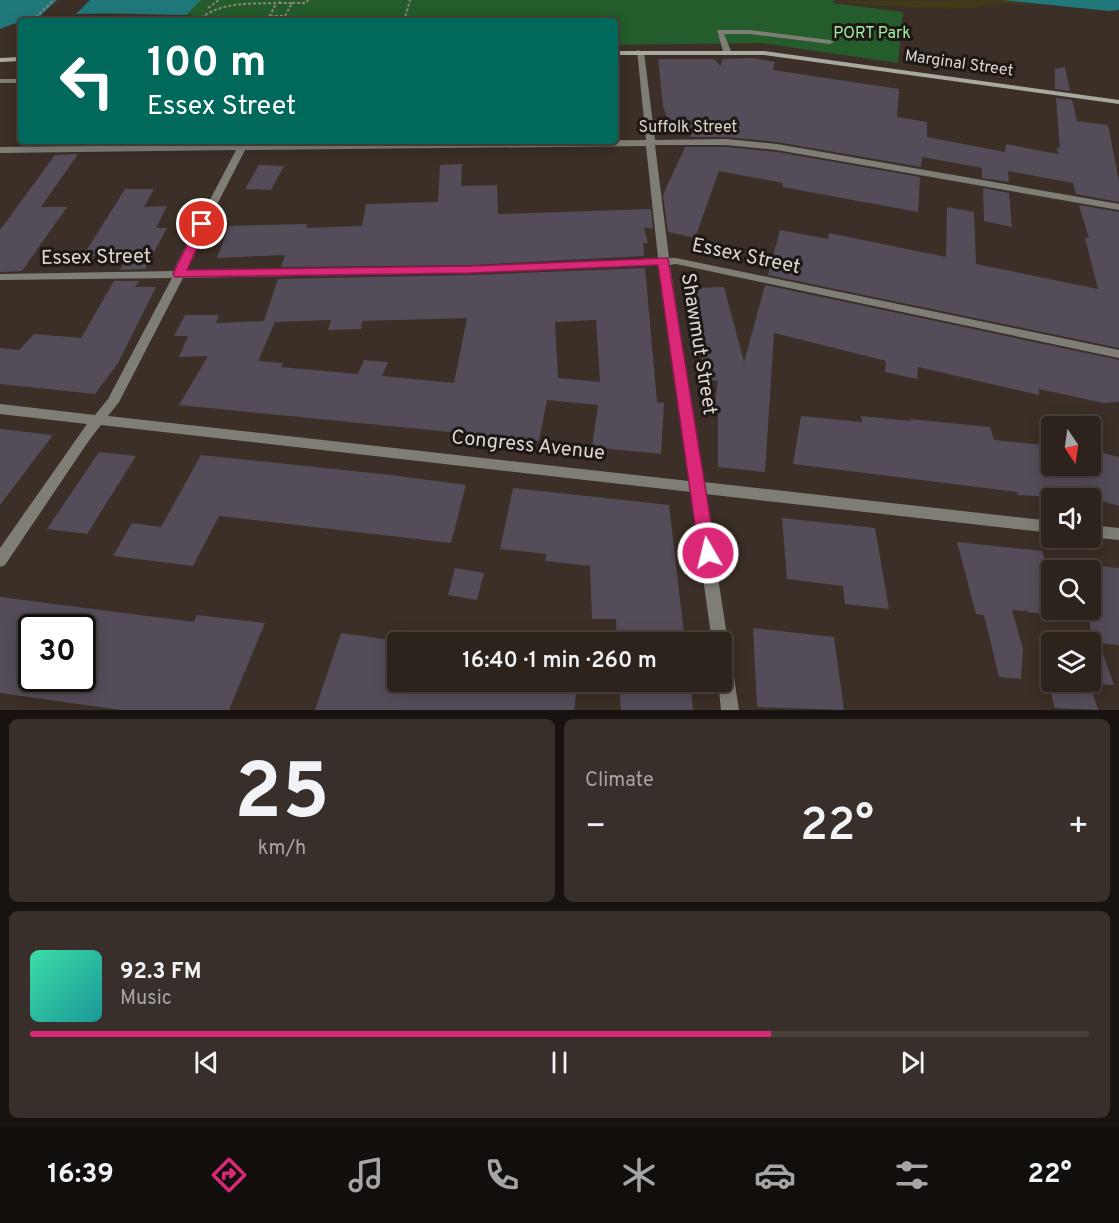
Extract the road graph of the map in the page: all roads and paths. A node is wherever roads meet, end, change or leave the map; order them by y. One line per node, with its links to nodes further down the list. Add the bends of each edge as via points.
1 (54, 0): 11 (path)
2 (219, 0): 9 (path)
3 (297, 0): 6 (path)
4 (308, 0): 8 (path)
5 (410, 0): 13 (path)
6 (285, 1)
7 (279, 2): 8 (path); 9 (path); 10 (path)
8 (292, 3): 10 (path, via 285,16)
9 (206, 10): 12 (path)
10 (270, 16)
11 (35, 18)
12 (199, 18)
13 (405, 18)
14 (830, 42): 15 (street, via 720,32)
15 (727, 51): 16 (main road, Marginal Street); 22 (main road, Marginal Street, via 784,55)
16 (640, 52): 17 (main road, Marginal Street); 24 (street, Shawmut Street)
17 (618, 53)
18 (18, 59): 19 (main road)
19 (0, 60)
20 (0, 81): 21 (street)
21 (18, 81)
22 (1119, 102)
23 (618, 142): 24 (street, Suffolk Street)
24 (649, 142): 29 (street, Suffolk Street, via 760,145); 30 (street, Shawmut Street)
25 (182, 144): 27 (street, Suffolk Street); 28 (street, Suffolk Street)
26 (486, 144): 27 (street, Suffolk Street)
27 (242, 147): 31 (street)
28 (0, 150)
29 (1119, 207)
30 (664, 261): 31 (street, Essex Street, via 471,270); 33 (street, Essex Street); 36 (street, Shawmut Street)
31 (179, 274): 32 (street, Essex Street); 35 (street, via 113,402)
32 (0, 277)
33 (1119, 354)
34 (0, 409): 35 (street, Congress Avenue)
35 (98, 419): 36 (street, Congress Avenue); 40 (street)
36 (698, 486): 37 (street, Congress Avenue); 41 (street, Shawmut Street)
37 (1041, 526)
38 (1101, 532): 39 (street)
39 (1119, 534)
40 (0, 560)
41 (719, 632)
42 (728, 692): 43 (street)
43 (730, 710)

